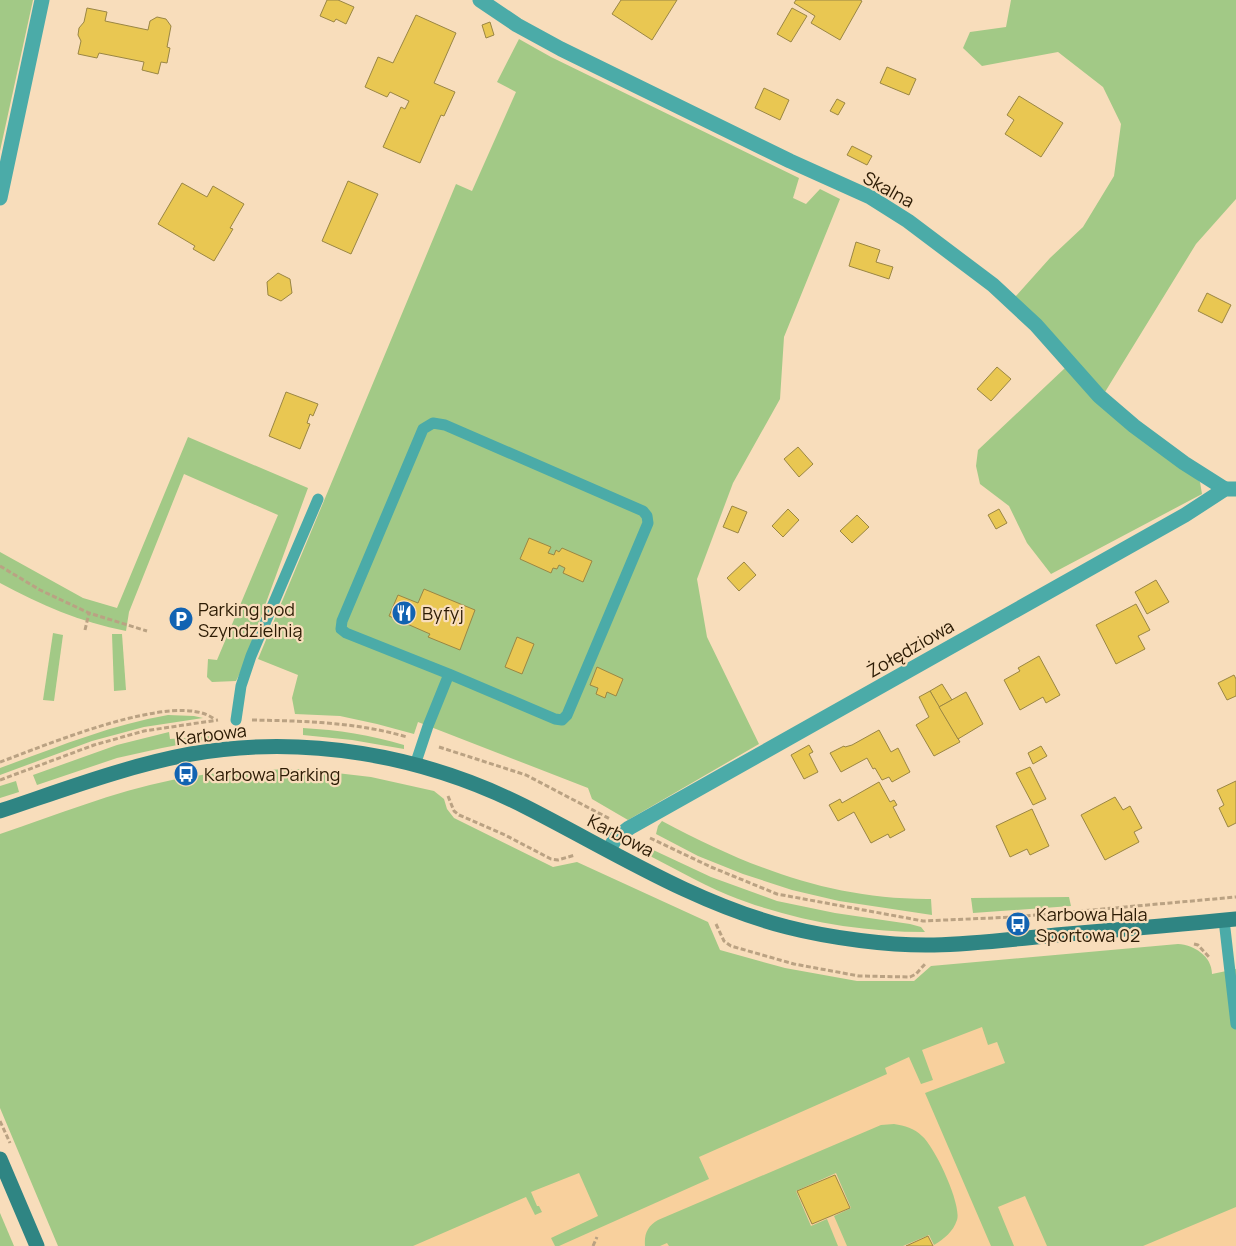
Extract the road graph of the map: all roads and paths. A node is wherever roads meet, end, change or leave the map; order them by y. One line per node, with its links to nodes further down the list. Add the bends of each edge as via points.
1 (42, 0): 3 (street)
2 (480, 0): 4 (street, Skalna, via 560,49 870,197 908,220 993,285 1036,325 1099,396 1134,426 1184,463)
3 (0, 198)
4 (1232, 487): 18 (street, Żołędziowa)
5 (318, 500): 12 (lane, via 251,656 241,686)
6 (0, 566): 7 (path, via 40,590)
7 (89, 613): 8 (path); 9 (path)
8 (84, 630)
9 (147, 631)
10 (449, 674): 10 (lane, via 341,629 423,429 433,423 445,425 647,516 648,523 567,716 562,720 555,720); 13 (lane)
11 (214, 720): 12 (path); 14 (path, via 196,712 166,711 102,725); 16 (path, via 144,731 94,745)
12 (236, 720): 13 (path, via 305,721 378,729)
13 (423, 742): 15 (lane); 18 (path, via 526,775)
14 (0, 762)
15 (415, 765): 17 (street, Karbowa, via 326,749 291,747 194,753 138,766); 19 (street, Karbowa, via 473,783)
16 (0, 780)
17 (0, 811)
18 (630, 828): 19 (street, Żołędziowa, via 615,839); 20 (path, via 777,894 923,921 1014,917)
19 (609, 850): 21 (street, Karbowa, via 694,892 759,918 813,933 872,941 932,945)
20 (1236, 897)
21 (1230, 919): 22 (lane)
22 (1236, 1024)
23 (0, 1159): 25 (street)
24 (597, 1237): 26 (path)
25 (37, 1246)
26 (593, 1246)

